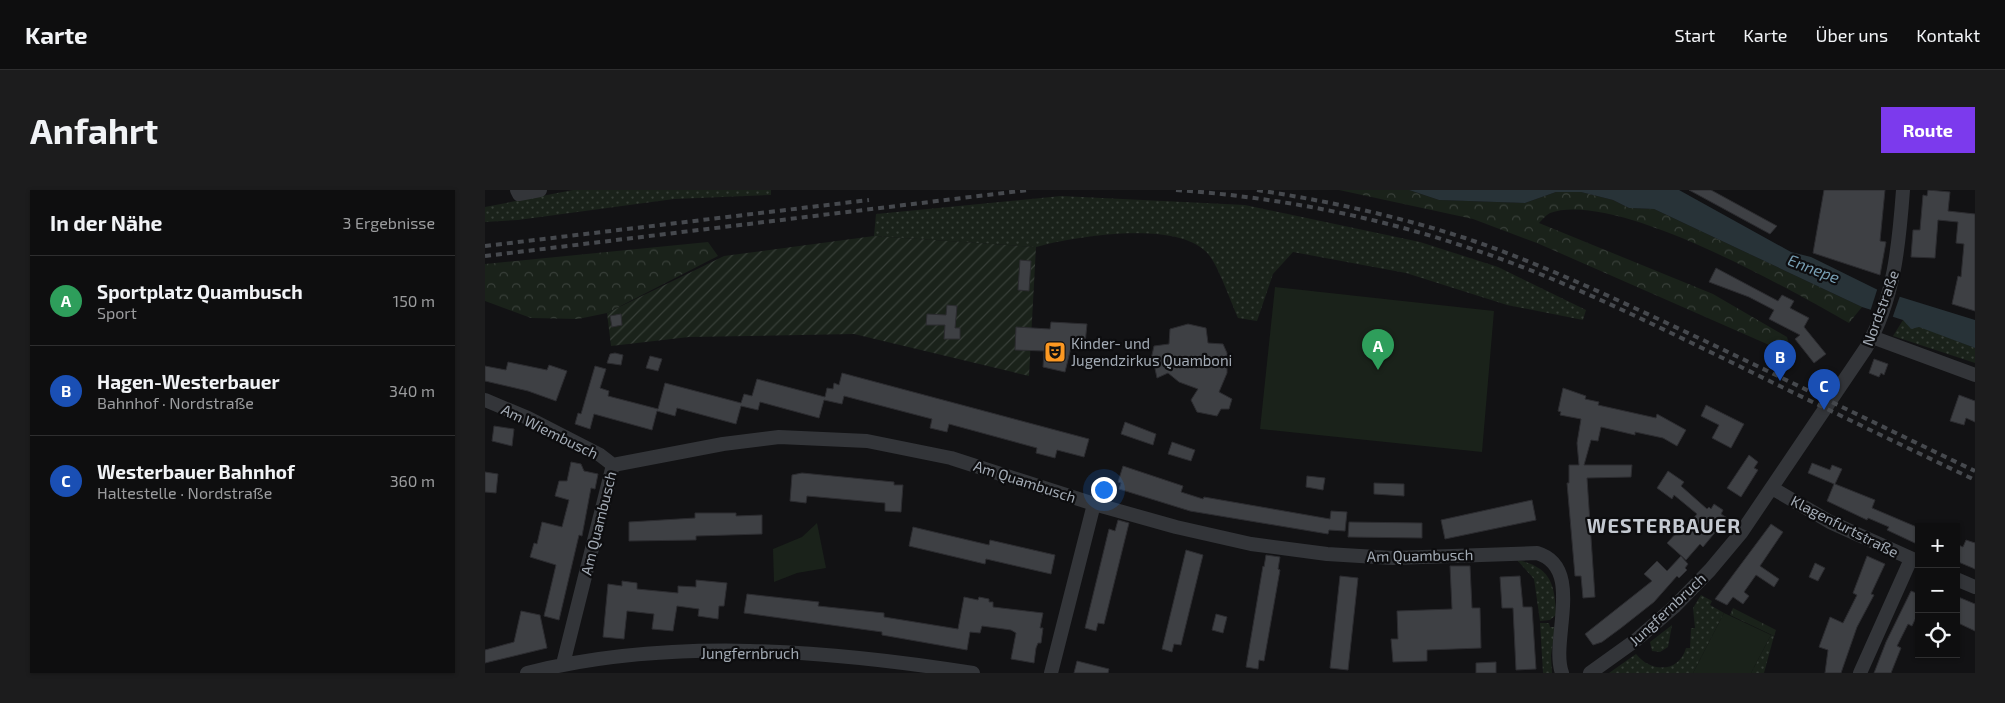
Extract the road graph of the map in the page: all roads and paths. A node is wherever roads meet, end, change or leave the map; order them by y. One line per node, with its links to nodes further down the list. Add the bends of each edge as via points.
1 (517, 190): 2 (street, via 519,194)
2 (540, 190)
3 (1903, 190): 4 (street, Nordstraße, via 1894,275)
4 (1874, 331): 5 (street); 8 (street, Nordstraße)
5 (1975, 375)
6 (485, 400): 7 (street, Am Wiembusch, via 528,418)
7 (613, 465): 9 (street, Am Quambusch, via 779,437 867,440 951,458); 13 (street, Am Quambusch)
8 (1772, 488): 10 (street, Klagenfurtstraße, via 1830,522); 18 (street, Jungfernbruch, via 1741,533 1693,588 1630,644)
9 (1094, 504): 16 (street); 17 (street, Am Quambusch, via 1251,544 1327,554 1393,558 1528,552 1548,556 1556,566 1562,589 1559,660)
10 (1915, 560): 19 (street)
11 (1960, 581): 12 (street)
12 (1975, 587)
13 (563, 664): 14 (street, Jungfernbruch); 15 (street, Jungfernbruch, via 676,653 792,652 881,659)
14 (527, 673)
15 (973, 673)
16 (1051, 673)
17 (1562, 673)
18 (1589, 673)
19 (1860, 673)

